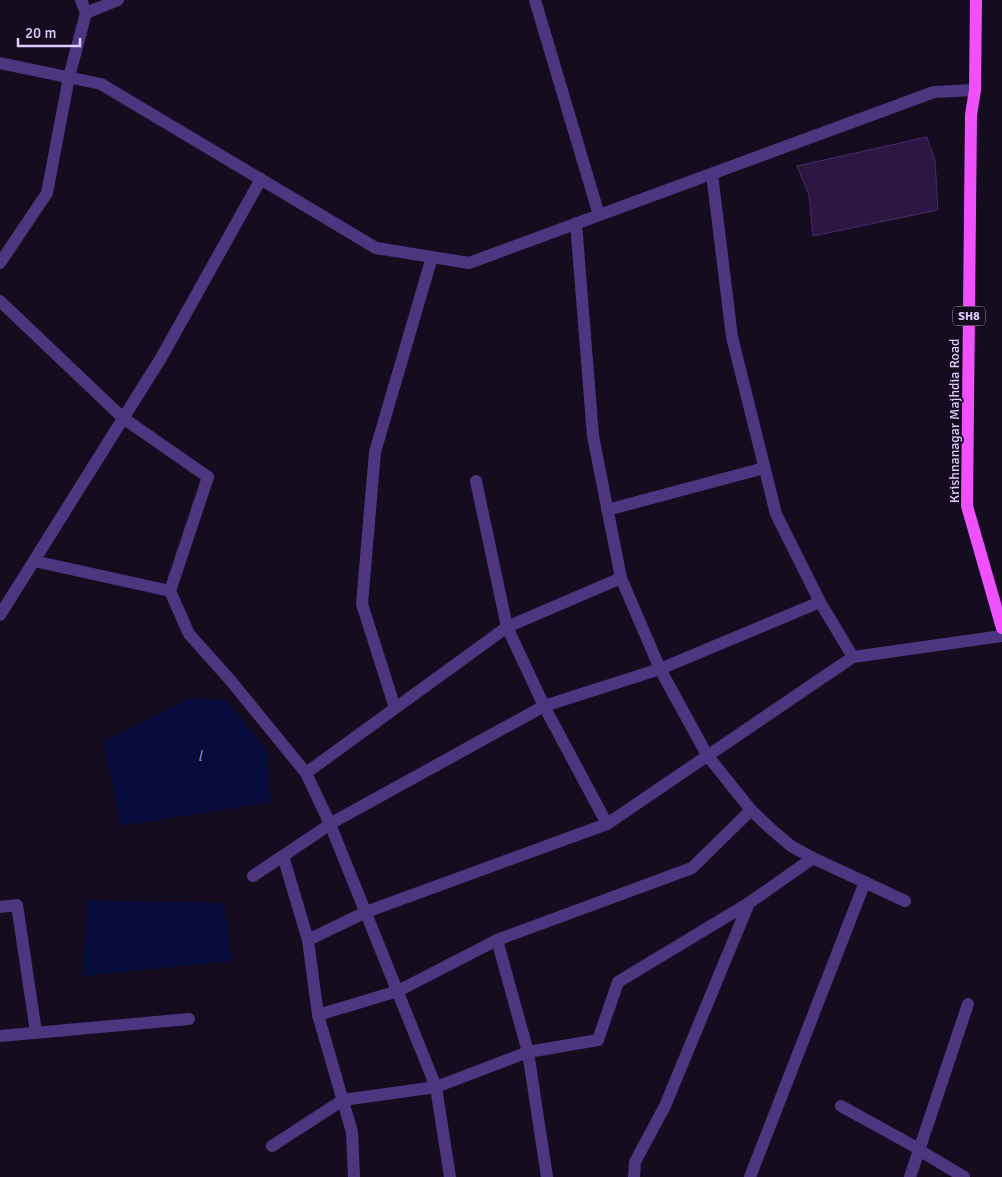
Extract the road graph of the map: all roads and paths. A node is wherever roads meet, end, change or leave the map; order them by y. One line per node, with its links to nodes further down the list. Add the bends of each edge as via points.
1 (81, 0): 5 (street)
2 (118, 0): 5 (street)
3 (535, 0): 11 (street)
4 (976, 0): 8 (main road, Krishnanagar Majhdia Road / SH8)
5 (86, 14): 7 (street)
6 (0, 63): 7 (street)
7 (69, 77): 10 (street, via 101,84); 14 (street, via 47,193)
8 (975, 90): 9 (street, via 934,92); 26 (main road, Krishnanagar Majhdia Road / SH8, via 971,115 967,506)
9 (712, 174): 11 (street); 17 (street, via 732,337)
10 (261, 179): 13 (street, via 376,248); 16 (street)
11 (599, 215): 12 (street)
12 (576, 224): 13 (street, via 469,263); 19 (street, via 592,436)
13 (432, 257): 31 (street, via 376,452 362,604)
14 (0, 263)
15 (0, 301): 16 (street)
16 (124, 418): 20 (street); 22 (street, via 208,476)
17 (764, 468): 19 (street); 23 (street, via 776,514)
18 (476, 480): 25 (street)
19 (607, 510): 21 (street)
20 (34, 561): 22 (street); 24 (street)
21 (621, 578): 25 (street); 29 (street)
22 (170, 591): 33 (street, via 189,634)
23 (820, 602): 28 (street); 29 (street)
24 (0, 615)
25 (507, 627): 30 (street); 31 (street)
26 (1002, 628)
27 (1002, 636): 28 (street)
28 (853, 657): 32 (street)
29 (660, 670): 30 (street); 32 (street)
30 (544, 706): 35 (street); 36 (street)
31 (396, 708): 33 (street)
32 (706, 755): 34 (street); 36 (street)
33 (306, 773): 35 (street)
34 (751, 810): 38 (street, via 791,846); 46 (street, via 692,868)
35 (330, 824): 37 (street); 44 (street)
36 (607, 824): 44 (street)
37 (283, 856): 39 (street); 45 (street)
38 (813, 858): 40 (street); 42 (street)
39 (253, 876)
40 (865, 882): 41 (street); 63 (street)
41 (905, 901)
42 (749, 903): 53 (street, via 618,982 598,1040); 62 (street, via 666,1106 636,1162)
43 (0, 907): 51 (street, via 18,905)
44 (366, 912): 45 (street); 47 (street)
45 (308, 940): 49 (street)
46 (496, 940): 47 (street); 53 (street)
47 (398, 991): 49 (street); 54 (street)
48 (968, 1004): 58 (street)
49 (318, 1015): 55 (street)
50 (189, 1019): 51 (street)
51 (36, 1032): 52 (street)
52 (0, 1036)
53 (528, 1052): 54 (street); 61 (street)
54 (436, 1087): 55 (street); 60 (street)
55 (343, 1100): 57 (street); 59 (street, via 352,1132)
56 (841, 1106): 58 (street)
57 (272, 1146)
58 (919, 1149): 64 (street); 65 (street)
59 (354, 1177)
60 (450, 1177)
61 (547, 1177)
62 (634, 1177)
63 (750, 1177)
64 (910, 1177)
65 (964, 1177)

